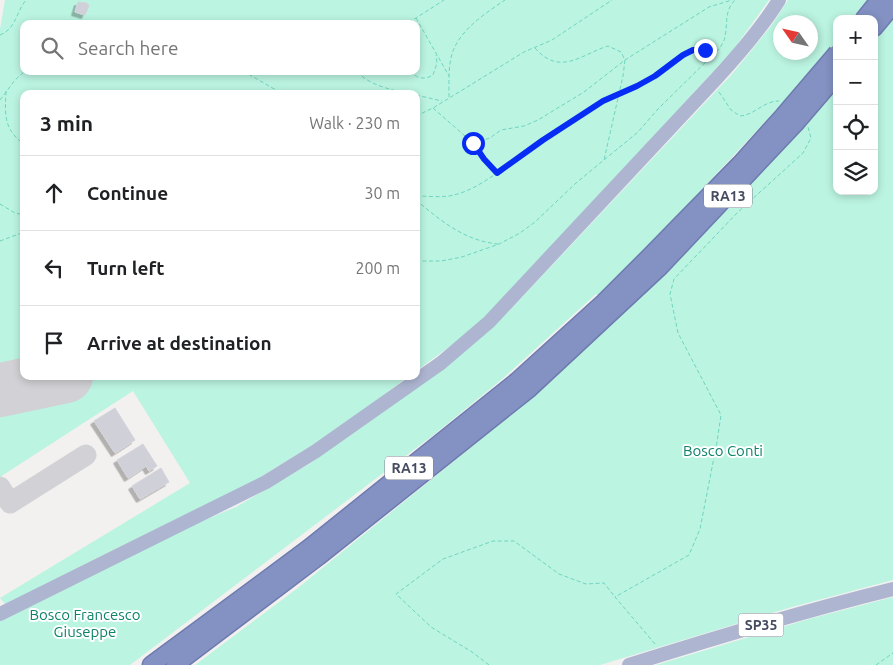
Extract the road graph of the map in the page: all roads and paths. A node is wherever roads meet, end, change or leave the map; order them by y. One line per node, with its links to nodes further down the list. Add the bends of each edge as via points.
1 (26, 0): 15 (path, via 12,27)
2 (444, 0): 11 (path)
3 (505, 0): 25 (path, via 459,38 452,52)
4 (612, 0): 16 (path, via 552,40)
5 (732, 0): 20 (path, via 709,7)
6 (735, 0): 18 (path, via 727,14 725,37)
7 (779, 0): 27 (main road, via 747,45)
8 (879, 0): 10 (highway)
9 (893, 5): 13 (highway)
10 (867, 15)
11 (416, 18): 12 (path)
12 (411, 20)
13 (878, 23)
14 (420, 25): 17 (path)
15 (0, 35)
16 (535, 47): 20 (path, via 552,60 573,62 608,46 622,52); 33 (path)
17 (436, 54): 24 (path, via 433,75 428,78); 25 (path)
18 (712, 55): 31 (path, via 705,50 693,50 655,76); 42 (path, via 638,132)
19 (833, 58): 38 (highway, RA13, bridge)
20 (625, 60): 31 (path); 41 (path, via 584,92 538,120 501,130 490,138)
21 (20, 75): 28 (path)
22 (250, 75): 29 (path)
23 (360, 75): 30 (path)
24 (413, 75)
25 (450, 77): 33 (path)
26 (833, 78): 38 (highway, RA13, bridge)
27 (711, 85): 38 (path, via 740,116 769,102 779,102); 53 (main road, via 489,322)
28 (6, 90): 34 (path); 40 (path, via 7,124)
29 (276, 90)
30 (397, 90)
31 (618, 94): 42 (path); 43 (path, via 579,116)
32 (420, 96): 35 (path)
33 (449, 98): 35 (path)
34 (0, 100)
35 (444, 101): 36 (path)
36 (433, 108): 37 (path); 41 (path)
37 (420, 114)
38 (787, 114): 52 (highway, RA13, via 655,261)
39 (810, 132): 56 (path, via 811,138 798,159 737,213 674,279 670,294 678,333 721,415 715,452 700,529 689,555)
40 (20, 141)
41 (473, 143): 43 (path)
42 (604, 160): 50 (path, via 520,234)
43 (497, 173): 44 (path, via 454,196)
44 (420, 196)
45 (420, 203): 50 (path, via 467,237)
46 (0, 204): 47 (path)
47 (20, 214)
48 (20, 234): 49 (path)
49 (0, 241)
50 (498, 244): 51 (path, via 462,257)
51 (420, 261)
52 (608, 307): 60 (highway, RA13, via 309,548); 61 (highway, via 529,389 318,557)
53 (420, 378)
54 (417, 380): 57 (main road, via 266,482)
55 (893, 589): 59 (main road, SP35)
56 (615, 597): 59 (path); 62 (path, via 604,582 586,584 559,574 514,541 493,541 443,558 396,594 431,627)
57 (0, 614)
58 (893, 653): 64 (path)
59 (662, 654): 63 (main road, SP35)
60 (153, 664)
61 (175, 665)
62 (489, 665)
63 (629, 665)
64 (876, 665)

